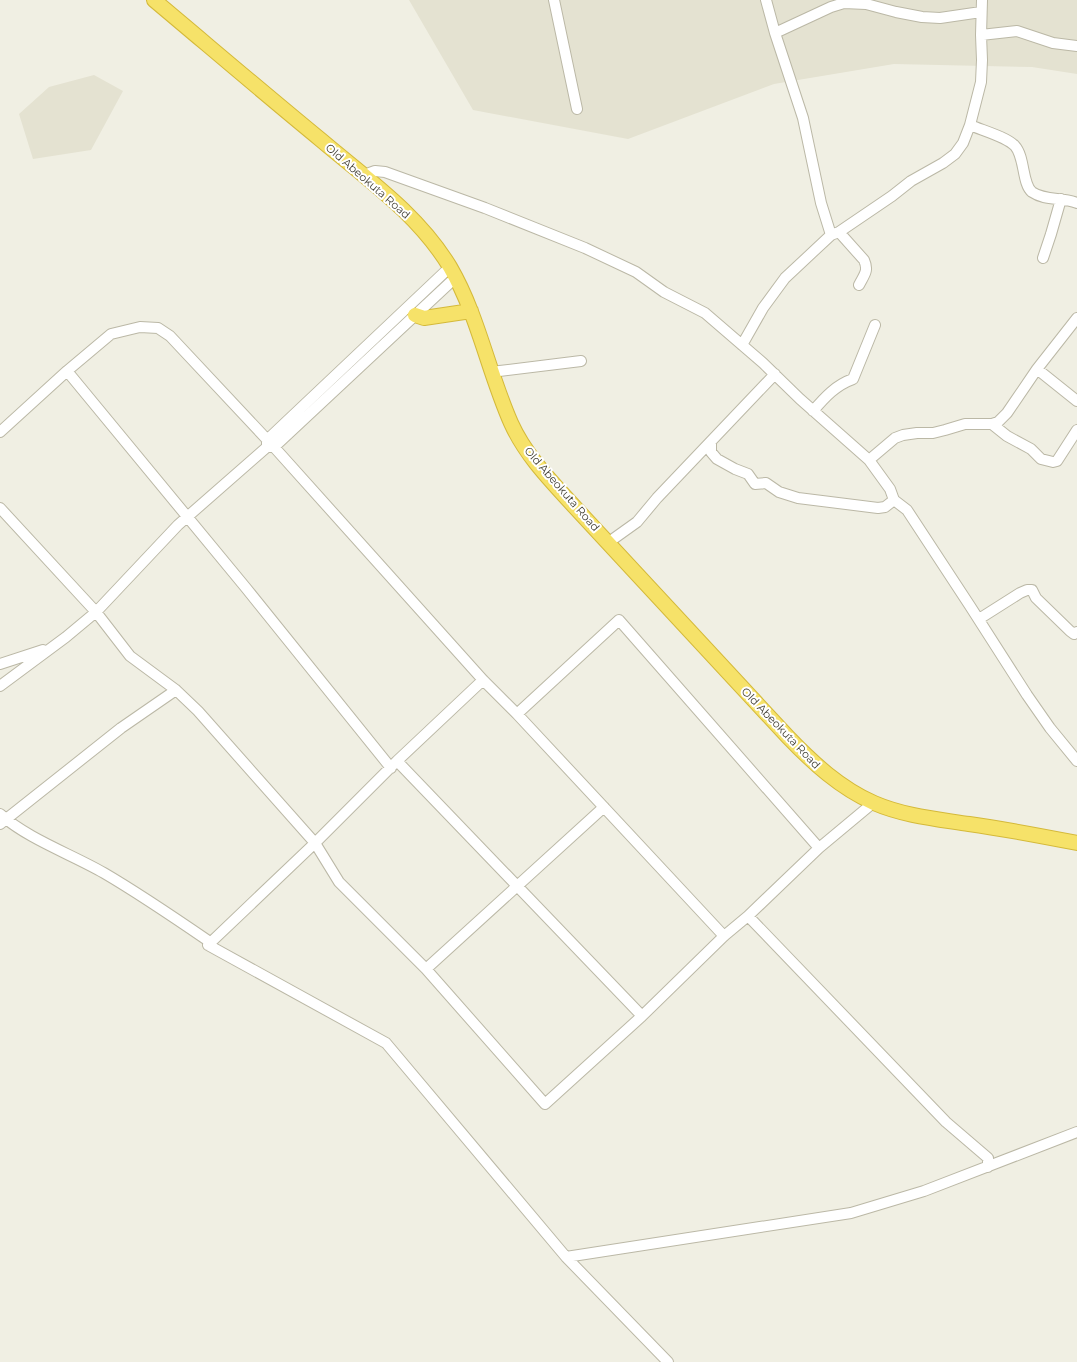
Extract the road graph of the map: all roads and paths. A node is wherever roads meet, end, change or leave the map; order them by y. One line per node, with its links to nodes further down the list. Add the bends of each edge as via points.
1 (154, 0): 11 (highway, Old Abeokuta Road)
2 (554, 0): 9 (street)
3 (766, 0): 6 (street)
4 (982, 0): 5 (street)
5 (981, 12): 6 (street, via 940,18 922,17 866,4 844,3); 7 (street)
6 (775, 33): 14 (street, via 803,118 821,203)
7 (981, 35): 8 (street, via 1017,31 1053,43); 10 (street, via 982,82)
8 (1077, 46)
9 (577, 109)
10 (970, 125): 12 (street, via 1016,146 1030,190 1038,196); 14 (street, via 963,143 955,154)
11 (364, 175): 16 (highway, Old Abeokuta Road, via 415,221 434,243); 22 (street, via 375,171 385,172 486,208 585,248 636,272 664,292 705,313)
12 (1061, 199): 13 (street); 15 (street)
13 (1077, 203)
14 (835, 234): 17 (street, via 864,260 867,271); 22 (street, via 781,283)
15 (1043, 258)
16 (452, 272): 18 (street); 19 (highway, Old Abeokuta Road)
17 (859, 285)
18 (412, 310): 19 (highway, via 424,318); 34 (street)
19 (471, 311): 26 (highway, Old Abeokuta Road)
20 (1077, 318): 24 (street)
21 (875, 325): 29 (street, via 853,379 842,383 829,393)
22 (742, 345): 27 (street)
23 (581, 361): 26 (street)
24 (1037, 369): 28 (street); 30 (street, via 1003,418)
25 (67, 371): 32 (street); 34 (street, via 111,334 140,326 158,328 170,336); 38 (street)
26 (491, 372): 39 (highway, Old Abeokuta Road, via 511,424 525,448 543,472)
27 (775, 374): 29 (street); 33 (street)
28 (1077, 401)
29 (813, 411): 35 (street)
30 (992, 424): 31 (street, via 1007,436 1031,449 1041,459 1052,462 1057,461); 35 (street, via 965,424 933,433 903,435 891,441)
31 (1077, 430)
32 (0, 432)
33 (711, 442): 36 (street, via 711,452 716,459 748,474 755,484 766,483 779,492 798,498 878,508 885,507); 39 (street, via 656,498 637,522)
34 (269, 445): 38 (street); 45 (street)
35 (869, 460): 36 (street, via 890,489)
36 (894, 500): 41 (street, via 907,510)
37 (0, 508): 40 (street)
38 (187, 516): 40 (street); 50 (street)
39 (609, 542): 51 (highway, Old Abeokuta Road, via 814,764 837,783)
40 (96, 612): 43 (street); 47 (street, via 130,656)
41 (979, 619): 42 (street, via 1020,593 1032,590 1036,598 1070,631 1074,634); 49 (street, via 1027,695)
42 (1077, 632)
43 (51, 648): 44 (street); 46 (street)
44 (0, 664)
45 (483, 680): 48 (street); 50 (street)
46 (0, 686)
47 (176, 690): 53 (street, via 121,728); 54 (street, via 198,711)
48 (516, 714): 52 (street); 56 (street, via 618,620)
49 (1077, 761)
50 (394, 764): 54 (street); 57 (street)
51 (873, 803): 55 (highway, Old Abeokuta Road, via 932,819); 56 (street)
52 (604, 807): 57 (street); 59 (street)
53 (2, 819): 60 (street, via 103,872 210,942)
54 (315, 843): 60 (street); 61 (street, via 339,882)
55 (1077, 843)
56 (819, 848): 58 (street)
57 (517, 887): 61 (street); 62 (street)
58 (748, 916): 59 (street); 64 (street, via 946,1122 988,1158)
59 (724, 936): 62 (street)
60 (208, 946): 65 (street, via 386,1043)
61 (426, 969): 62 (street, via 545,1104)
62 (642, 1016)
63 (1077, 1132): 64 (street)
64 (988, 1167): 65 (street, via 924,1191 851,1213)
65 (566, 1257): 66 (street)
66 (668, 1362)

